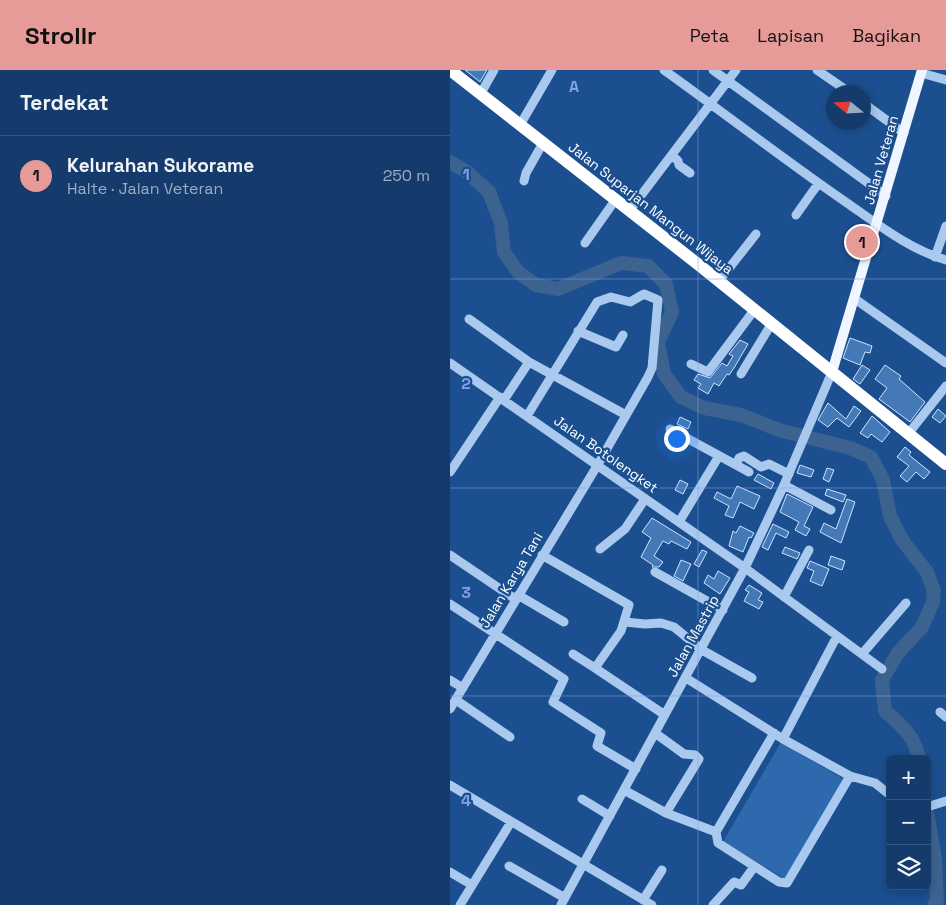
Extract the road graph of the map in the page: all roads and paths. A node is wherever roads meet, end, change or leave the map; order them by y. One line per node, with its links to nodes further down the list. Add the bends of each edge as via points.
1 (450, 70): 12 (highway, Jalan Suparjan Mangun Wijaya)
2 (494, 70): 12 (street)
3 (552, 70): 15 (street)
4 (664, 70): 13 (street)
5 (713, 70): 9 (street)
6 (736, 70): 9 (street)
7 (817, 70): 11 (street)
8 (922, 71): 10 (street); 16 (main road, Jalan Veteran)
9 (728, 80): 13 (street); 22 (street)
10 (946, 80)
11 (838, 85)
12 (481, 93): 15 (highway, Jalan Suparjan Mangun Wijaya)
13 (710, 103): 18 (street); 21 (street)
14 (871, 109): 16 (street)
15 (520, 124): 17 (highway, Jalan Suparjan Mangun Wijaya)
16 (904, 133): 22 (main road, Jalan Veteran)
17 (543, 143): 20 (street); 23 (highway, Jalan Suparjan Mangun Wijaya)
18 (672, 155): 19 (street); 24 (street)
19 (690, 173)
20 (524, 181)
21 (818, 184): 25 (street); 26 (street)
22 (886, 196): 26 (main road, Jalan Veteran)
23 (616, 199): 24 (highway, Jalan Suparjan Mangun Wijaya); 29 (street)
24 (630, 210): 32 (highway, Jalan Suparjan Mangun Wijaya)
25 (796, 215)
26 (877, 224): 30 (street); 33 (main road, Jalan Veteran)
27 (946, 226): 30 (street)
28 (756, 234): 32 (street)
29 (585, 243)
30 (935, 257): 31 (street)
31 (946, 260)
32 (719, 281): 34 (highway, Jalan Suparjan Mangun Wijaya)
33 (855, 299): 41 (street); 43 (main road, Jalan Veteran)
34 (754, 309): 36 (highway, Jalan Suparjan Mangun Wijaya); 42 (street, via 708,372)
35 (468, 319): 39 (street)
36 (772, 323): 43 (highway, Jalan Suparjan Mangun Wijaya); 44 (street)
37 (578, 331): 38 (street, via 616,347); 45 (street); 49 (street, Jalan Karya Tani, via 595,304 606,298 630,302 644,294 658,300 652,368)
38 (624, 335)
39 (529, 362): 45 (street); 47 (street)
40 (450, 363): 47 (street, Jalan Botolengket)
41 (946, 363)
42 (692, 364)
43 (832, 372): 51 (highway, Jalan Suparjan Mangun Wijaya); 58 (street, Jalan Mastrip)
44 (741, 374)
45 (552, 376): 48 (street); 49 (street)
46 (946, 386): 51 (street)
47 (502, 398): 48 (street, Jalan Botolengket); 56 (street)
48 (528, 416): 55 (street, Jalan Botolengket)
49 (626, 416): 55 (street, Jalan Karya Tani)
50 (670, 429): 52 (street)
51 (908, 434): 53 (highway, Jalan Suparjan Mangun Wijaya)
52 (719, 456): 54 (street); 62 (street)
53 (946, 464)
54 (736, 465): 57 (street); 58 (street, via 744,456 761,467 769,464)
55 (598, 466): 60 (street, Jalan Botolengket); 66 (street, Jalan Karya Tani)
56 (450, 472)
57 (749, 472)
58 (789, 474): 59 (street, Jalan Mastrip)
59 (784, 485): 61 (street); 67 (street, Jalan Mastrip)
60 (645, 499): 62 (street, Jalan Botolengket); 63 (street, via 626,529)
61 (831, 510)
62 (679, 522): 67 (street, Jalan Botolengket)
63 (600, 549)
64 (809, 550): 70 (street)
65 (450, 555): 69 (street)
66 (542, 555): 69 (street, Jalan Karya Tani); 75 (street, via 629,605)
67 (745, 568): 70 (street, Jalan Botolengket); 73 (street, Jalan Mastrip)
68 (655, 572): 73 (street)
69 (516, 597): 74 (street); 76 (street, Jalan Karya Tani)
70 (784, 597): 77 (street, Jalan Botolengket)
71 (906, 603): 80 (street)
72 (450, 604): 76 (street)
73 (723, 610): 78 (street, Jalan Mastrip)
74 (564, 622)
75 (625, 622): 78 (street, via 660,622 674,627); 81 (street, via 618,638)
76 (494, 634): 86 (street, Jalan Karya Tani); 94 (street, via 564,679 553,702 601,733 598,746)
77 (837, 636): 80 (street, Jalan Botolengket); 93 (street)
78 (702, 650): 83 (street, Jalan Mastrip); 84 (street)
79 (573, 654): 81 (street)
80 (862, 654): 82 (street, Jalan Botolengket)
81 (595, 668): 89 (street)
82 (882, 670)
83 (686, 678): 89 (street, Jalan Mastrip); 91 (street)
84 (752, 678)
85 (450, 680): 86 (street)
86 (463, 688): 87 (street, Jalan Karya Tani)
87 (456, 700): 88 (street, Jalan Karya Tani); 92 (street)
88 (450, 709)
89 (665, 715): 90 (street, Jalan Mastrip)
90 (655, 733): 94 (street, Jalan Mastrip); 102 (street, via 684,754 692,754 699,759)
91 (774, 733): 93 (street); 105 (street)
92 (510, 737)
93 (783, 738): 95 (street)
94 (636, 768): 97 (street, Jalan Mastrip)
95 (850, 776): 98 (street, via 875,783); 108 (street, via 787,883 779,882)
96 (450, 785): 104 (street)
97 (624, 790): 102 (street); 103 (street, Jalan Mastrip)
98 (886, 792)
99 (582, 799): 103 (street)
100 (946, 801): 101 (street)
101 (931, 806)
102 (666, 813): 105 (street)
103 (610, 816): 106 (street, Jalan Mastrip)
104 (511, 822): 106 (street); 111 (street)
105 (716, 832): 108 (street, via 718,843)
106 (584, 864): 113 (street, Jalan Mastrip); 114 (street)
107 (509, 866): 113 (street)
108 (754, 867): 116 (street, via 741,885 734,882)
109 (662, 870): 114 (street)
110 (450, 872): 111 (street)
111 (472, 884): 112 (street)
112 (462, 902): 115 (street)
113 (563, 902)
114 (647, 902)
115 (472, 905)
116 (713, 905)

